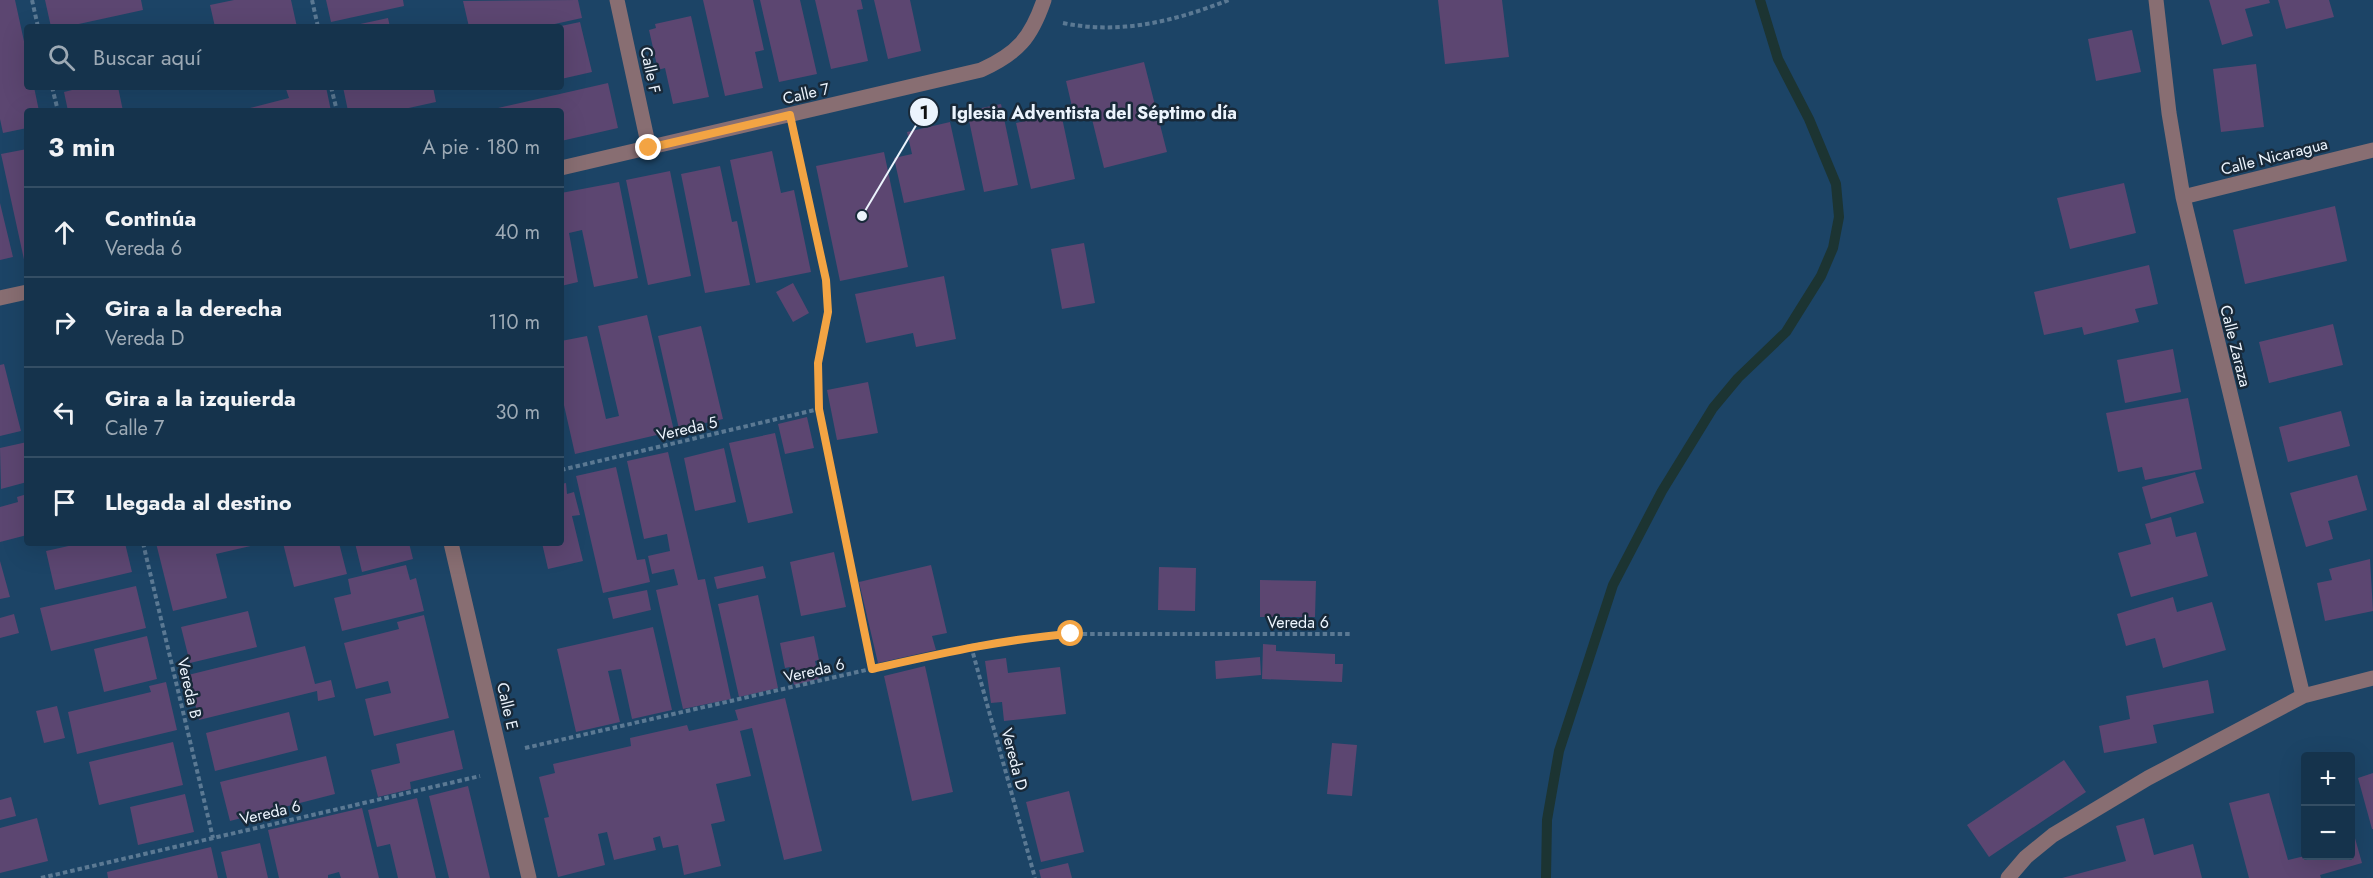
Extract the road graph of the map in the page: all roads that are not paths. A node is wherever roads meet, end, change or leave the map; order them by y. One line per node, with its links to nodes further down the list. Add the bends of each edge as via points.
1 (617, 0): 4 (street, Calle F)
2 (1044, 0): 4 (street, Calle 7, via 1031,33 1017,50 981,70)
3 (2156, 0): 7 (street, Calle Zaraza)
4 (649, 148): 6 (street, Calle 7)
5 (2373, 150): 7 (street, Calle Nicaragua)
6 (564, 167)
7 (2183, 197): 12 (street, Calle Zaraza)
8 (24, 292): 9 (street)
9 (0, 298)
10 (453, 546): 13 (street, Calle E)
11 (2373, 678): 12 (street)
12 (2303, 696): 14 (street, via 2148,778 2053,835)
13 (529, 878)
14 (2008, 878)

